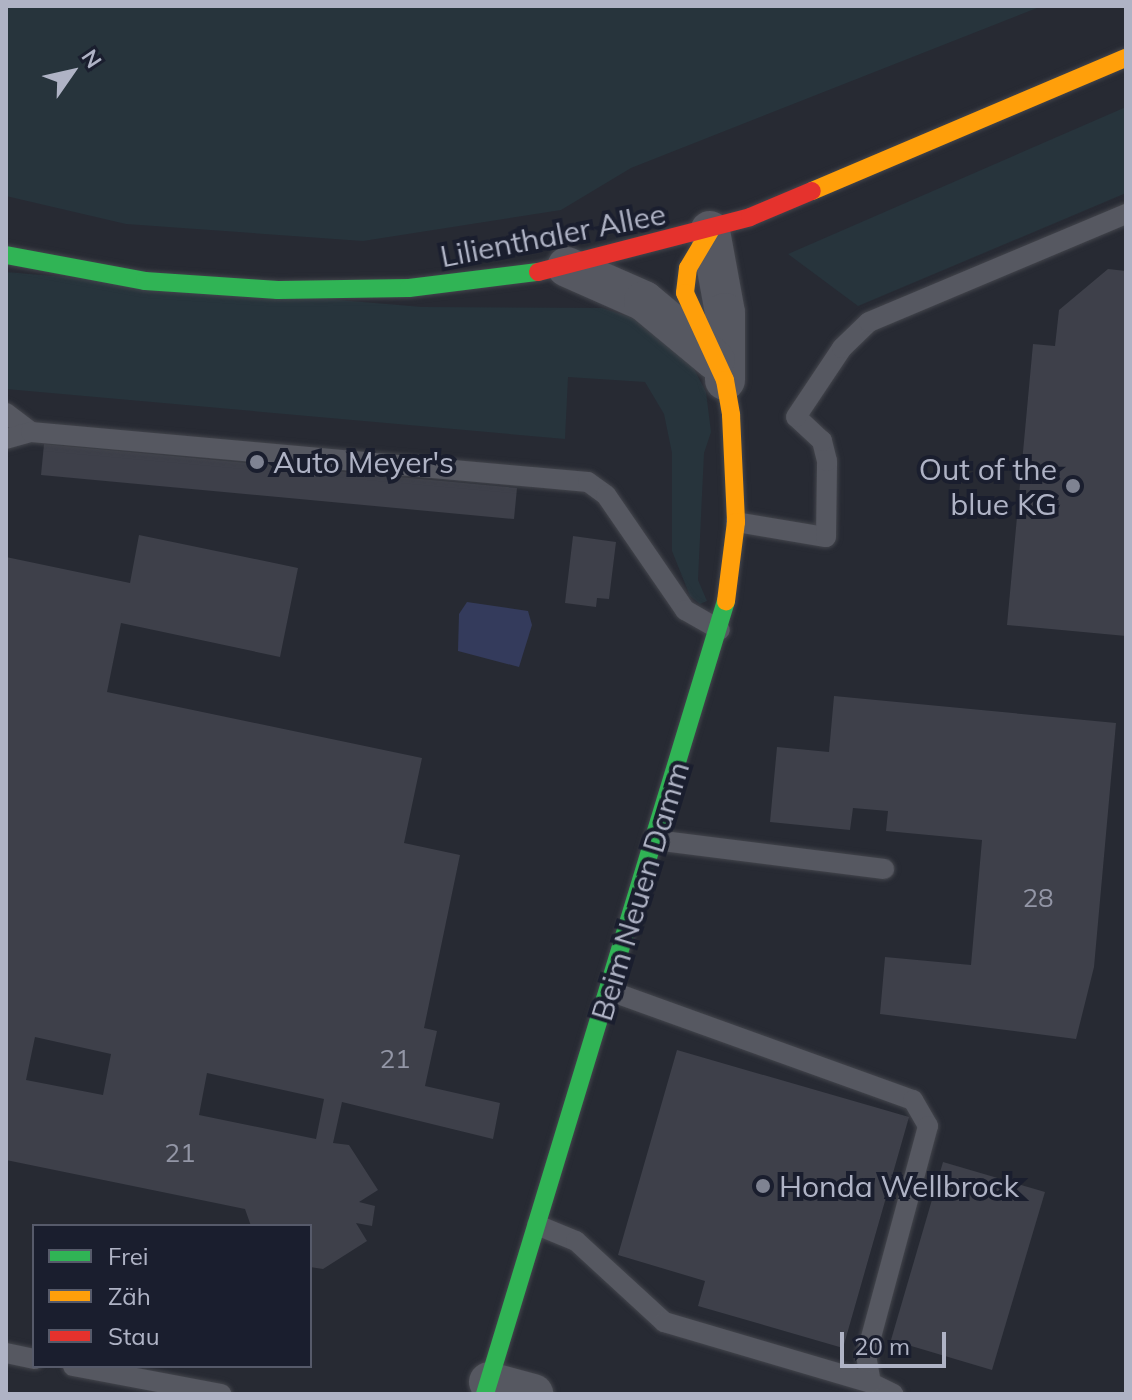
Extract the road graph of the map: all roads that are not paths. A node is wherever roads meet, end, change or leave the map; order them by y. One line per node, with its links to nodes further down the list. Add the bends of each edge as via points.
1 (1126, 58): 3 (main road, Lilienthaler Allee, via 850,178)
2 (1126, 214): 10 (lane, via 869,322 842,348 796,417 822,441 826,537)
3 (710, 231): 5 (main road, Lilienthaler Allee); 6 (street, Beim Neuen Damm, via 725,313)
4 (6, 255): 5 (main road, Lilienthaler Allee, via 145,281 278,290 409,288)
5 (567, 267): 6 (street, via 644,301)
6 (720, 370): 10 (main road, Beim Neuen Damm)
7 (6, 413): 8 (lane)
8 (31, 432): 9 (lane); 11 (lane, via 588,482 606,495 685,610)
9 (6, 439)
10 (736, 522): 11 (main road, Beim Neuen Damm)
11 (720, 630): 12 (main road, Beim Neuen Damm)
12 (655, 840): 13 (lane); 14 (main road, Beim Neuen Damm)
13 (884, 869)
14 (610, 991): 15 (main road, Beim Neuen Damm); 19 (lane, via 913,1100 928,1126 866,1355)
15 (537, 1225): 19 (lane, via 576,1241 664,1322); 20 (main road, Beim Neuen Damm)
16 (6, 1353): 17 (lane)
17 (32, 1359)
18 (84, 1368): 21 (lane)
19 (871, 1383): 23 (lane)
20 (487, 1388): 22 (street)
21 (221, 1394)
22 (533, 1394)
23 (894, 1394)

